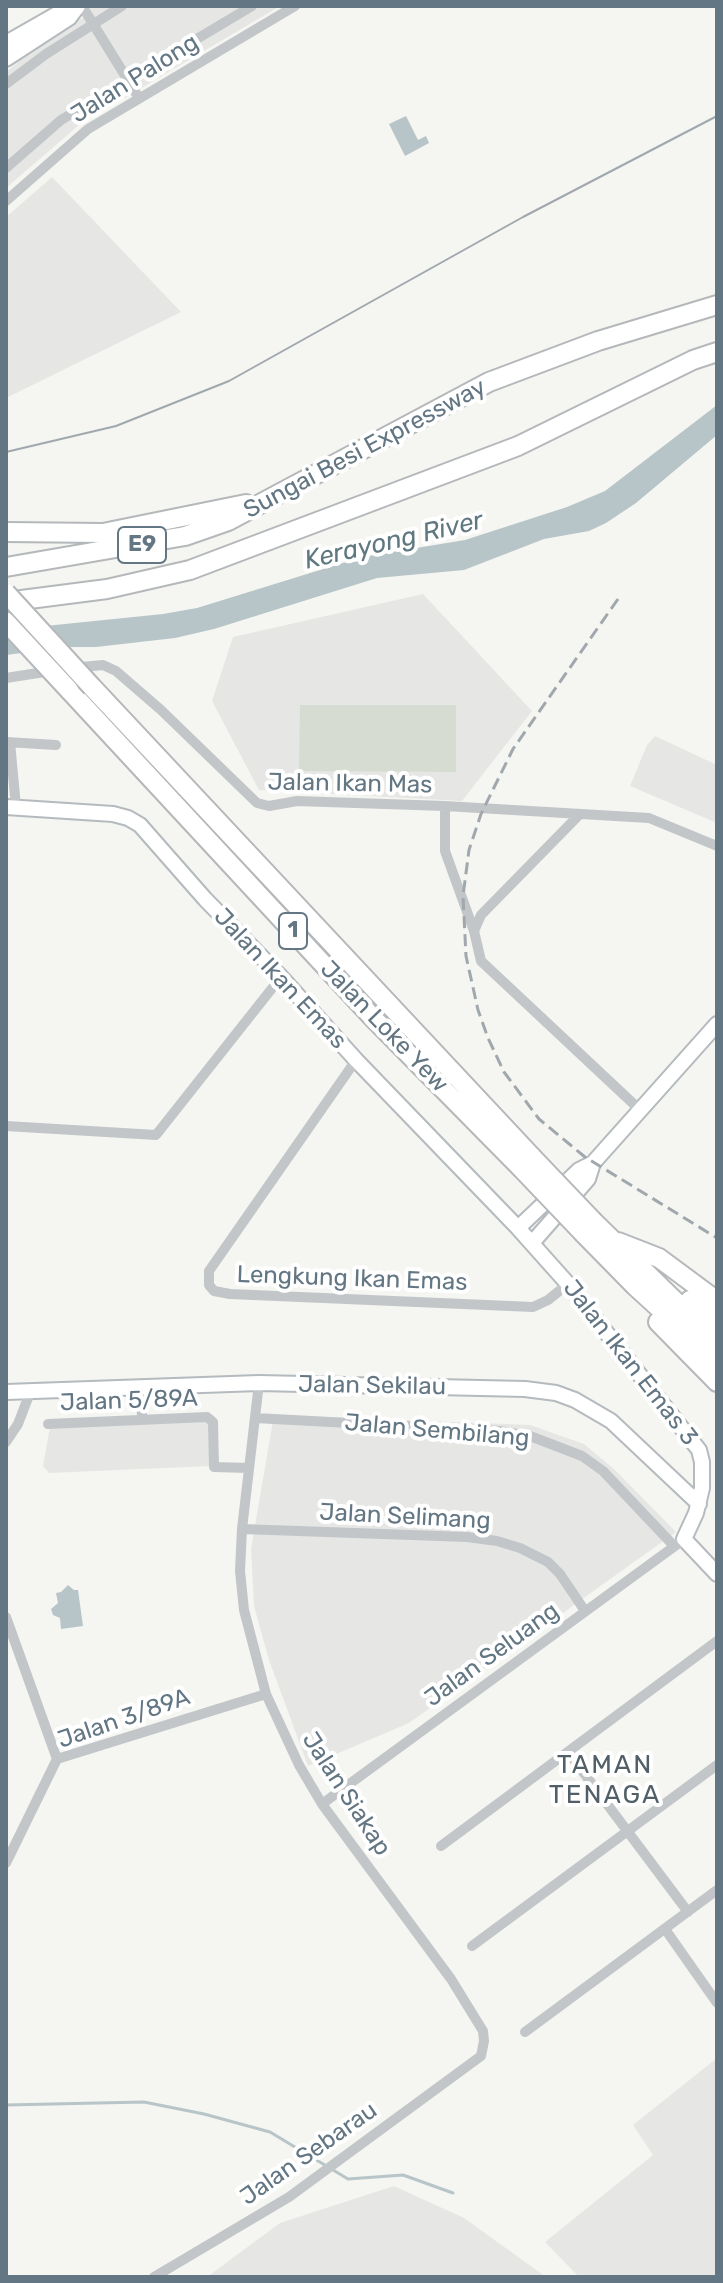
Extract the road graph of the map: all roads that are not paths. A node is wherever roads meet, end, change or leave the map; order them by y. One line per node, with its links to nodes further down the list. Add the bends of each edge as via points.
1 (71, 6): 7 (street)
2 (80, 6): 6 (street); 8 (street)
3 (122, 6): 6 (street)
4 (252, 6): 9 (street)
5 (295, 6): 11 (street, Jalan Palong)
6 (92, 23): 9 (street); 10 (street)
7 (6, 43)
8 (6, 59)
9 (127, 80): 11 (street); 12 (street, via 61,120)
10 (6, 84)
11 (139, 98): 13 (street, Jalan Palong, via 88,129)
12 (6, 168)
13 (6, 201)
14 (717, 305): 16 (highway, Sungai Besi Expressway / E9, via 489,382)
15 (717, 352): 20 (highway, Sungai Besi Expressway / E9, via 518,446 190,570 107,589)
16 (272, 498): 17 (highway, via 103,533); 18 (highway, Sungai Besi Expressway / E9, via 185,536)
17 (6, 532)
18 (6, 567)
19 (6, 593): 35 (highway, Jalan Loke Yew / 1, bridge)
20 (6, 602)
21 (6, 622): 35 (highway, Jalan Loke Yew / 1, bridge, via 377,1022)
22 (6, 678): 25 (street, Jalan Ikan Mas, via 88,665 116,671 257,803)
23 (8, 742): 24 (street); 26 (street)
24 (56, 745)
25 (445, 806): 27 (street, Jalan Ikan Mas); 29 (street, via 445,851)
26 (11, 807): 30 (street, Jalan Ikan Emas, via 128,818 140,825)
27 (580, 814): 28 (street, Jalan Ikan Mas, via 660,820); 29 (street, via 481,915)
28 (717, 846)
29 (474, 931): 33 (street, via 481,961 491,972)
30 (281, 977): 32 (street, Jalan Ikan Emas); 34 (street, via 156,1135)
31 (717, 1024): 33 (street)
32 (356, 1060): 37 (street, Jalan Ikan Emas); 45 (street, Lengkung Ikan Emas, via 209,1271 214,1291 533,1307)
33 (639, 1109): 36 (street)
34 (6, 1126)
35 (526, 1163): 41 (highway, Jalan Loke Yew / 1, bridge)
36 (593, 1163): 38 (street); 39 (street, via 588,1179)
37 (495, 1203): 38 (street); 40 (street, Jalan Ikan Emas)
38 (536, 1213): 40 (street)
39 (548, 1225): 43 (street); 44 (street)
40 (518, 1228): 43 (street, Jalan Ikan Emas 3)
41 (589, 1228): 42 (highway, Jalan Loke Yew / 1); 46 (highway, Jalan Loke Yew / 1)
42 (612, 1240): 47 (highway, via 659,1258); 48 (highway); 49 (highway, 1)
43 (532, 1243): 44 (street, Jalan Ikan Emas 3)
44 (550, 1262): 45 (street, Jalan Ikan Emas 3)
45 (568, 1284): 61 (street, Jalan Ikan Emas 3, via 699,1450)
46 (635, 1286): 50 (highway, 1); 51 (highway, via 648,1311)
47 (717, 1301)
48 (717, 1322)
49 (717, 1342)
50 (717, 1361)
51 (717, 1382)
52 (259, 1383): 53 (street, Jalan Sekilau); 56 (street, Jalan Siakap); 61 (street, Jalan Sekilau, via 556,1393 611,1421)
53 (141, 1386): 54 (street, Jalan Sekilau); 57 (street)
54 (31, 1390): 55 (street, Jalan Sekilau); 59 (street)
55 (6, 1392)
56 (255, 1418): 60 (street, Jalan Siakap); 63 (street, Jalan Sembilang, via 530,1436 582,1456 603,1471)
57 (142, 1420): 58 (street, Jalan 5/89A); 60 (street, Jalan 5/89A, via 212,1419 214,1467)
58 (48, 1424)
59 (6, 1442)
60 (249, 1468): 62 (street, Jalan Siakap)
61 (699, 1504): 63 (street, Jalan Ikan Emas 3)
62 (242, 1529): 65 (street, Jalan Selimang, via 497,1541 548,1562); 68 (street, Jalan Siakap, via 244,1610)
63 (679, 1543): 64 (street, Jalan Sembilang); 65 (street, Jalan Seluang)
64 (717, 1574)
65 (585, 1611): 72 (street, Jalan Seluang)
66 (6, 1617): 70 (street)
67 (717, 1641): 69 (street)
68 (266, 1694): 70 (street, Jalan 3/89A); 72 (street, Jalan Siakap)
69 (568, 1752): 73 (street); 74 (street)
70 (57, 1759): 75 (street, Jalan 3/89A)
71 (717, 1765): 73 (street)
72 (322, 1804): 82 (street, Jalan Siakap, via 451,1979 483,2031)
73 (627, 1832): 77 (street); 79 (street)
74 (441, 1846)
75 (6, 1863)
76 (717, 1890): 77 (street)
77 (688, 1912): 78 (street)
78 (665, 1929): 80 (street); 81 (street)
79 (472, 1946)
80 (717, 2003)
81 (525, 2032)
82 (481, 2056): 83 (street, Jalan Sebarau, via 289,2197)
83 (154, 2277)

